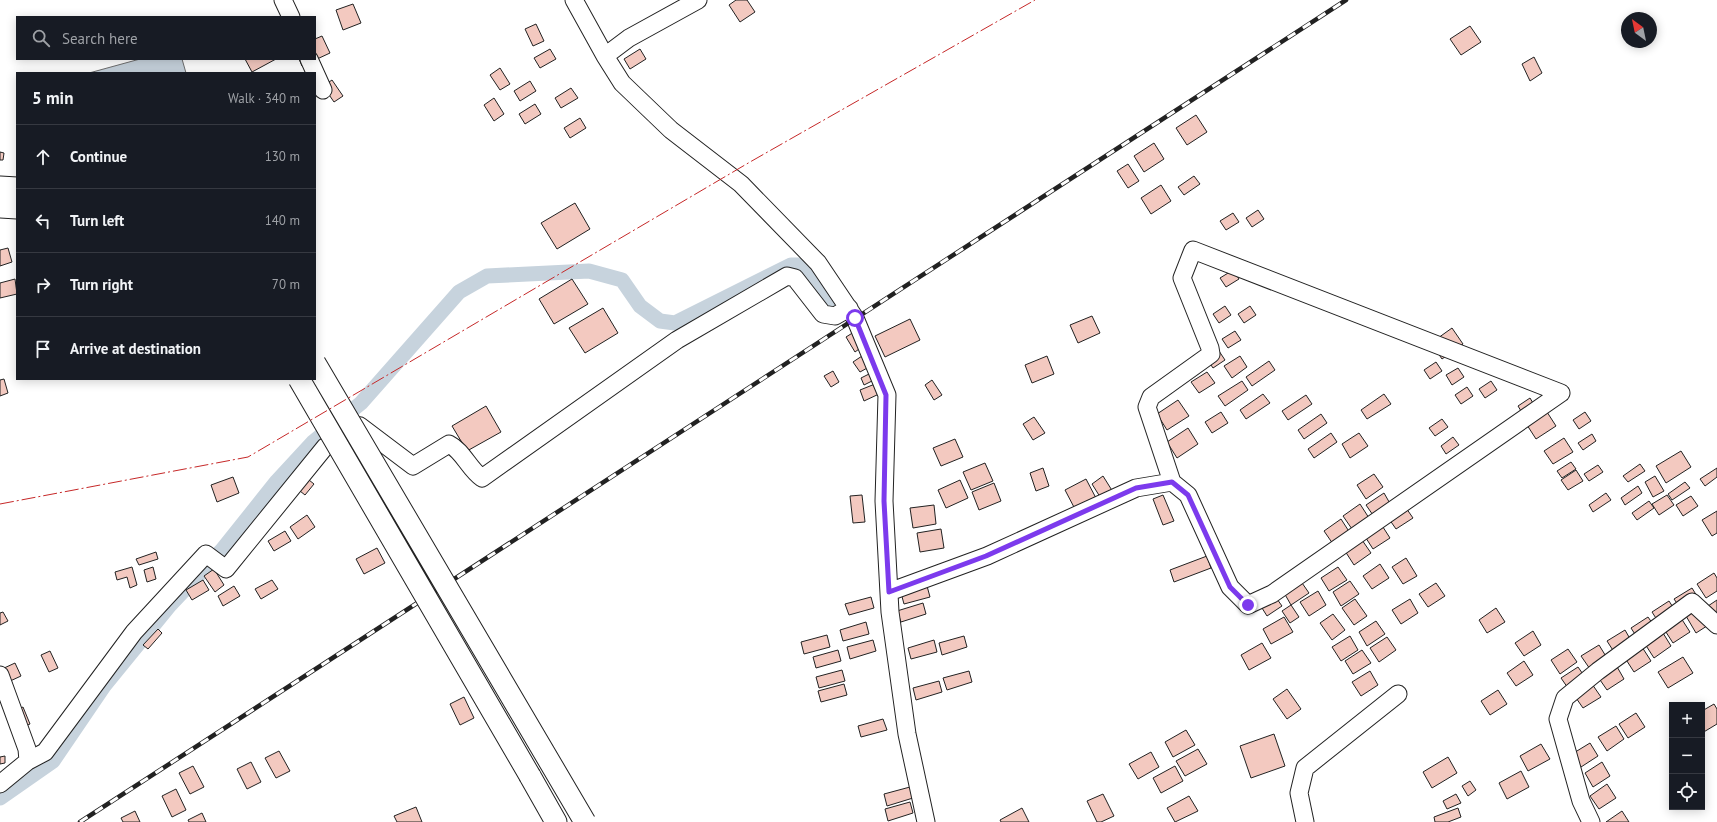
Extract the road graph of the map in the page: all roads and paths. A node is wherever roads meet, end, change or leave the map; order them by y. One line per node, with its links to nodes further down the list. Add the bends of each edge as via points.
1 (283, 0): 4 (street)
2 (574, 0): 5 (street)
3 (698, 0): 5 (street, via 629,38)
4 (291, 16)
5 (604, 56): 14 (street, via 622,83 672,130 741,184 818,263)
6 (309, 60): 7 (street)
7 (315, 72)
8 (316, 74): 9 (street)
9 (323, 90)
10 (0, 187): 11 (main road)
11 (16, 188)
12 (0, 207): 13 (main road)
13 (16, 208)
14 (849, 308): 18 (street, via 886,395 884,501); 22 (street, via 835,316 823,314 795,278 787,276 677,340 482,478 455,447 449,444 414,466 360,426 325,447 226,569 206,554 134,632 45,752)
15 (316, 365): 25 (main road, bridge)
16 (300, 380): 24 (main road, bridge)
17 (1172, 482): 17 (street, via 1147,408 1151,397 1211,354 1182,278 1193,250 1561,393 1272,594 1248,605 1230,587 1188,495); 18 (street, via 1136,488 986,556)
18 (889, 592): 26 (street, via 907,734)
19 (1717, 625): 28 (street, via 1692,602 1565,698 1558,719 1581,801)
20 (0, 675): 22 (street, via 27,749)
21 (1398, 694): 27 (street, via 1305,768 1299,793)
22 (28, 761): 23 (street)
23 (0, 784)
24 (556, 822)
25 (584, 822)
26 (926, 822)
27 (1304, 822)
28 (1591, 822)

